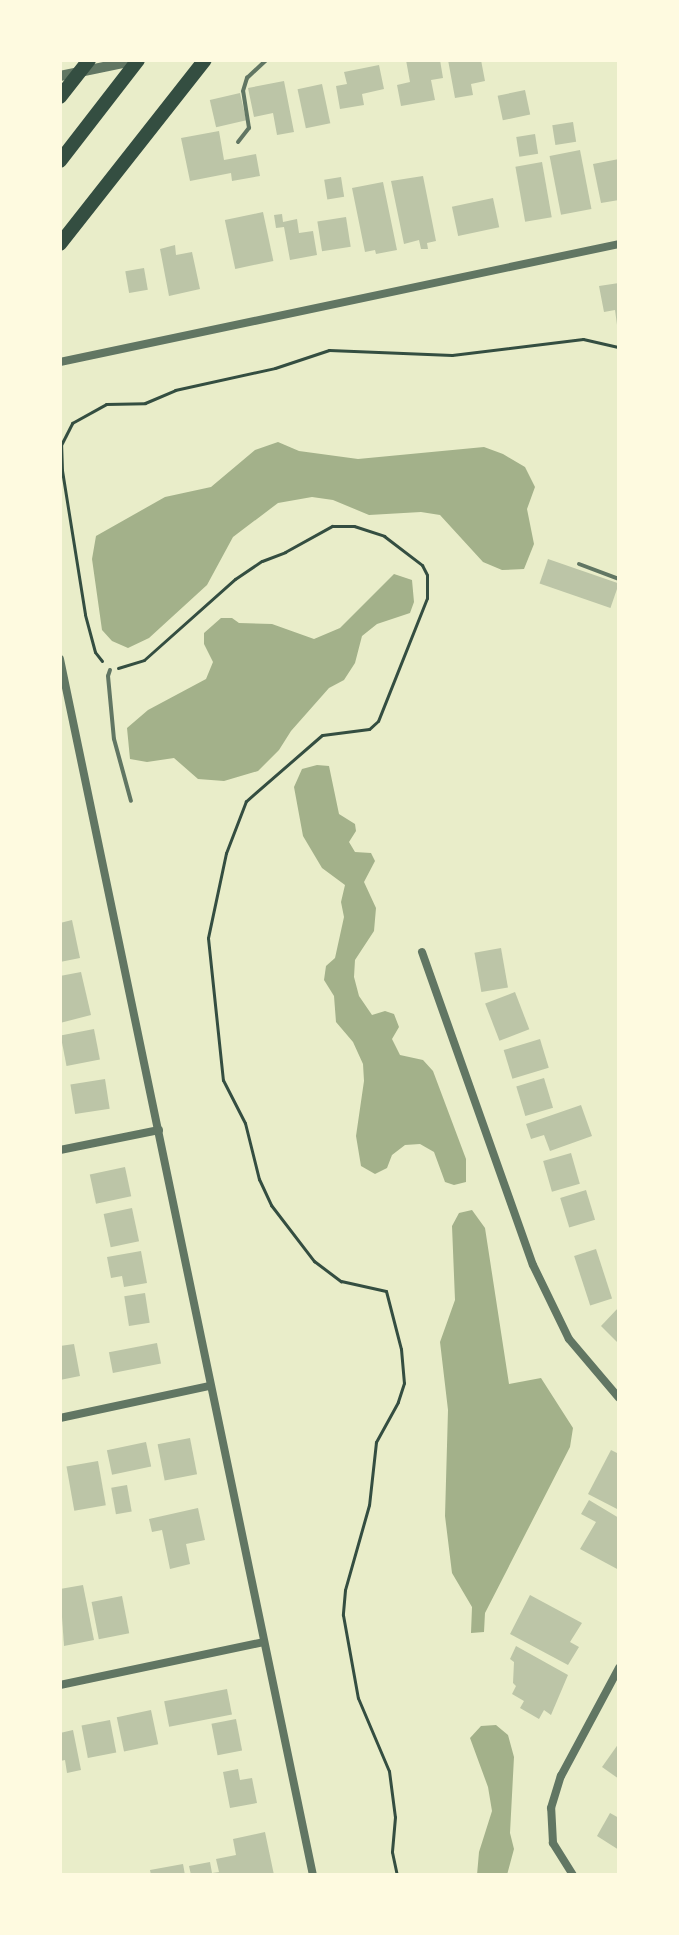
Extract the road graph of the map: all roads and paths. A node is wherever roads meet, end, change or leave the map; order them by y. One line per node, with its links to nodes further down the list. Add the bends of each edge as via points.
1 (89, 60): 6 (highway)
2 (139, 60): 5 (street); 8 (highway)
3 (205, 60): 9 (highway)
4 (266, 60): 7 (lane, via 247,78 243,91 249,128)
5 (60, 76)
6 (60, 97)
7 (238, 142)
8 (60, 161)
9 (60, 244)
10 (619, 244): 12 (street)
11 (619, 347): 16 (path, via 583,339 452,355 329,350 175,390 145,403 106,404 72,423 61,445 62,470 85,614 95,652)
12 (60, 362)
13 (579, 564): 14 (lane)
14 (619, 579)
15 (60, 659): 19 (street)
16 (110, 670): 17 (lane, via 114,739); 28 (path, via 144,660 235,579 332,526 354,526 384,536 422,565 427,575 427,598 378,721 369,729 322,735 246,801 226,853 208,938 223,1080 245,1123 271,1205 314,1261 341,1281 386,1291 401,1349 404,1383 376,1442 369,1505 343,1615 358,1698 389,1771)
17 (131, 801)
18 (422, 952): 22 (street, via 539,1279 569,1339)
19 (159, 1130): 20 (street); 21 (street)
20 (60, 1150)
21 (209, 1386): 23 (street); 24 (street)
22 (619, 1398)
23 (60, 1418)
24 (264, 1642): 26 (street); 27 (street)
25 (619, 1668): 29 (street, via 561,1776 551,1808 553,1843)
26 (60, 1685)
27 (313, 1875)
28 (397, 1875)
29 (573, 1875)

